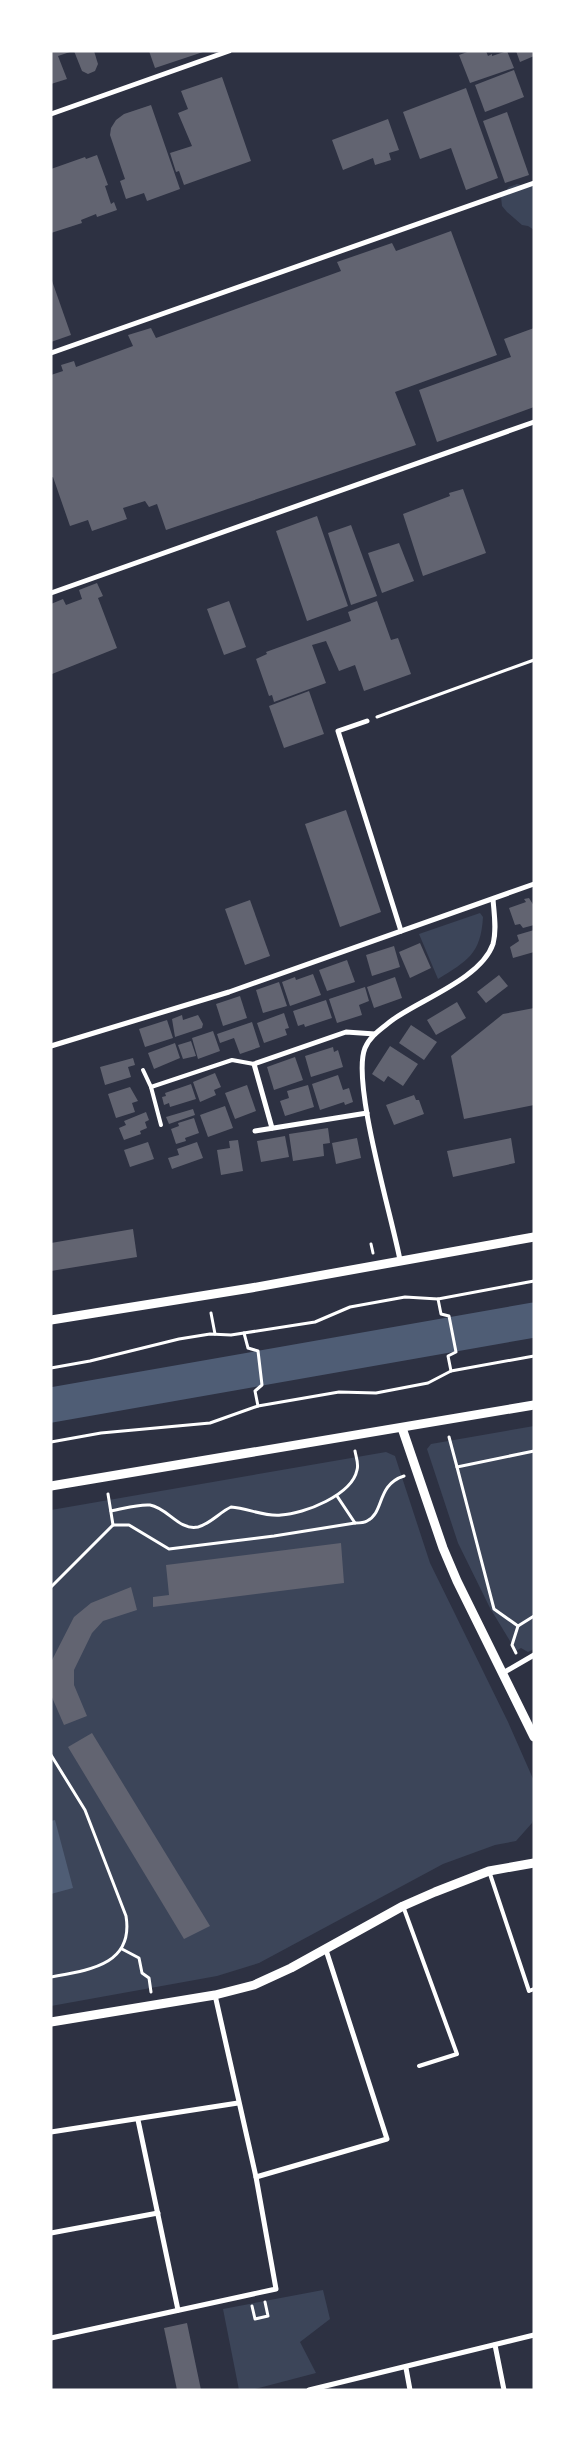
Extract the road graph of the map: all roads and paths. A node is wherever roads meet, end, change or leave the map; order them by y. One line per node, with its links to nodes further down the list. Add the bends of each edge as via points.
1 (229, 51): 2 (street)
2 (51, 114)
3 (534, 183): 4 (street)
4 (51, 353)
5 (534, 422): 6 (street)
6 (51, 593)
7 (534, 660): 8 (path)
8 (367, 721): 11 (street, via 338,731)
9 (534, 884): 10 (street)
10 (493, 899): 11 (street); 12 (street, via 495,926 493,944 487,956 469,973 394,1018)
11 (401, 931): 13 (street, via 229,992)
12 (375, 1034): 14 (street, via 346,1032); 17 (street, via 365,1048 361,1064)
13 (51, 1046)
14 (254, 1064): 16 (lane, via 232,1060); 19 (street)
15 (143, 1070): 16 (lane)
16 (151, 1087): 18 (lane)
17 (367, 1112): 19 (street); 24 (street)
18 (161, 1125)
19 (272, 1128): 20 (street)
20 (255, 1131)
21 (534, 1236): 24 (street)
22 (371, 1244): 23 (path)
23 (373, 1254)
24 (400, 1260): 28 (street)
25 (534, 1281): 26 (path)
26 (438, 1299): 29 (path, via 405,1297 359,1305 315,1322); 33 (path, via 441,1314 449,1316 456,1352 448,1356)
27 (211, 1313): 30 (path)
28 (51, 1320)
29 (244, 1333): 30 (path); 35 (path, via 248,1348 258,1351 262,1385 255,1391)
30 (215, 1334): 32 (path)
31 (534, 1356): 33 (path)
32 (51, 1368)
33 (451, 1371): 35 (path, via 428,1383 376,1393 339,1392)
34 (534, 1405): 36 (street)
35 (258, 1406): 38 (path, via 210,1423)
36 (402, 1428): 43 (street); 56 (street, via 442,1548)
37 (449, 1437): 41 (path)
38 (51, 1442)
39 (354, 1451): 45 (path, via 357,1472 351,1484)
40 (534, 1451): 41 (path)
41 (457, 1467): 53 (path, via 494,1609)
42 (406, 1475): 47 (path, via 387,1485 373,1516)
43 (51, 1486)
44 (108, 1494): 46 (path)
45 (337, 1496): 46 (path, via 281,1516 231,1507 193,1528 150,1505); 47 (path)
46 (111, 1511): 48 (path)
47 (355, 1523): 48 (path, via 169,1549 129,1526)
48 (113, 1525): 50 (path)
49 (51, 1581): 50 (path)
50 (58, 1581): 51 (path)
51 (51, 1587)
52 (534, 1616): 53 (path)
53 (518, 1626): 55 (path, via 512,1645)
54 (534, 1655): 55 (street)
55 (521, 1663): 56 (street)
56 (503, 1673): 57 (street)
57 (534, 1737)
58 (51, 1755): 62 (path, via 85,1810 126,1916 128,1929)
59 (534, 1862): 60 (street)
60 (489, 1871): 61 (street); 65 (lane, via 529,1991)
61 (403, 1906): 63 (street); 69 (lane, via 456,2054)
62 (122, 1949): 64 (path, via 98,1967); 66 (path, via 139,1958 142,1973 149,1978)
63 (326, 1950): 67 (street, via 254,1985); 73 (street, via 387,2139)
64 (51, 1977)
65 (534, 1989)
66 (151, 1992)
67 (215, 1995): 68 (street); 70 (street)
68 (51, 2022)
69 (419, 2066)
70 (238, 2103): 71 (street); 73 (street)
71 (138, 2120): 72 (street); 74 (street)
72 (51, 2132)
73 (256, 2177): 77 (street, via 276,2289)
74 (158, 2213): 75 (street); 77 (street)
75 (51, 2233)
76 (265, 2301): 78 (path, via 268,2316 255,2319)
77 (178, 2310): 80 (street)
78 (253, 2311)
79 (534, 2335): 81 (street)
80 (51, 2338)
81 (495, 2345): 82 (street); 85 (street)
82 (406, 2368): 83 (street); 84 (street)
83 (309, 2390)
84 (410, 2390)
85 (504, 2390)

